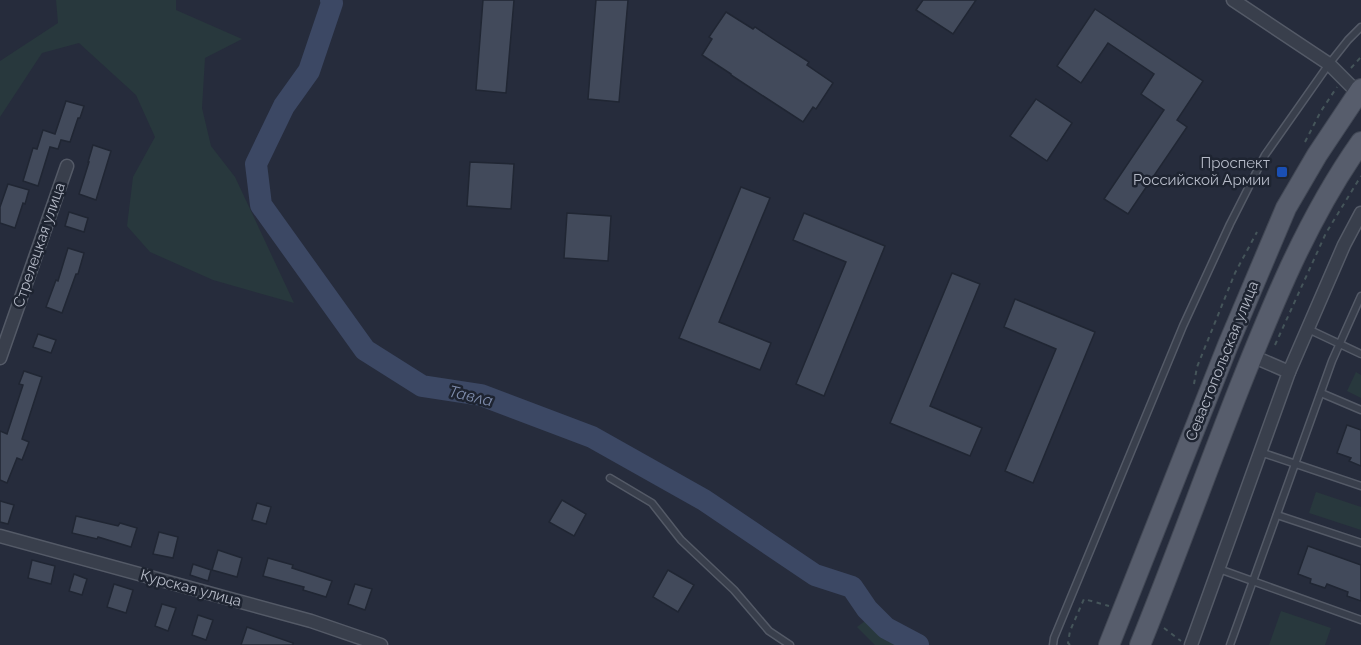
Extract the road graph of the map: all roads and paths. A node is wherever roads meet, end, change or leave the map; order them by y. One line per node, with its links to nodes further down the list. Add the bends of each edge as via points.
1 (1233, 0): 3 (street)
2 (1361, 27): 3 (lane)
3 (1329, 64): 4 (street); 33 (lane, via 1266,155 1230,224 1183,326)
4 (1359, 91): 27 (main road, Севастопольская улица, via 1286,208)
5 (1361, 142): 14 (main road, Севастопольская улица, via 1312,221 1285,277)
6 (67, 166): 13 (street, Стрелецкая улица)
7 (1361, 176): 14 (path, via 1326,233)
8 (1361, 213): 10 (street)
9 (1361, 296): 11 (lane)
10 (1308, 329): 11 (lane); 15 (street)
11 (1339, 344): 12 (lane); 16 (lane)
12 (1361, 354)
13 (0, 358)
14 (1260, 359): 15 (street); 29 (main road, Севастопольская улица)
15 (1289, 372): 18 (street)
16 (1321, 393): 17 (lane); 19 (lane)
17 (1361, 410)
18 (1259, 452): 19 (lane); 25 (street)
19 (1294, 464): 21 (lane); 22 (lane)
20 (610, 478): 32 (lane, via 652,503 681,540 734,590 769,632)
21 (1361, 486)
22 (1277, 515): 24 (lane); 26 (lane)
23 (0, 536): 31 (street, Курская улица, via 311,621)
24 (1361, 543)
25 (1219, 569): 26 (lane); 30 (street)
26 (1252, 582): 28 (lane); 36 (lane)
27 (1116, 612): 34 (path, via 1084,599 1070,630); 35 (main road, Севастопольская улица)
28 (1361, 620)
29 (1149, 632): 30 (path)
30 (1187, 644)
31 (381, 645)
32 (790, 645)
33 (1053, 645)
34 (1070, 645)
35 (1109, 645)
36 (1230, 645)

